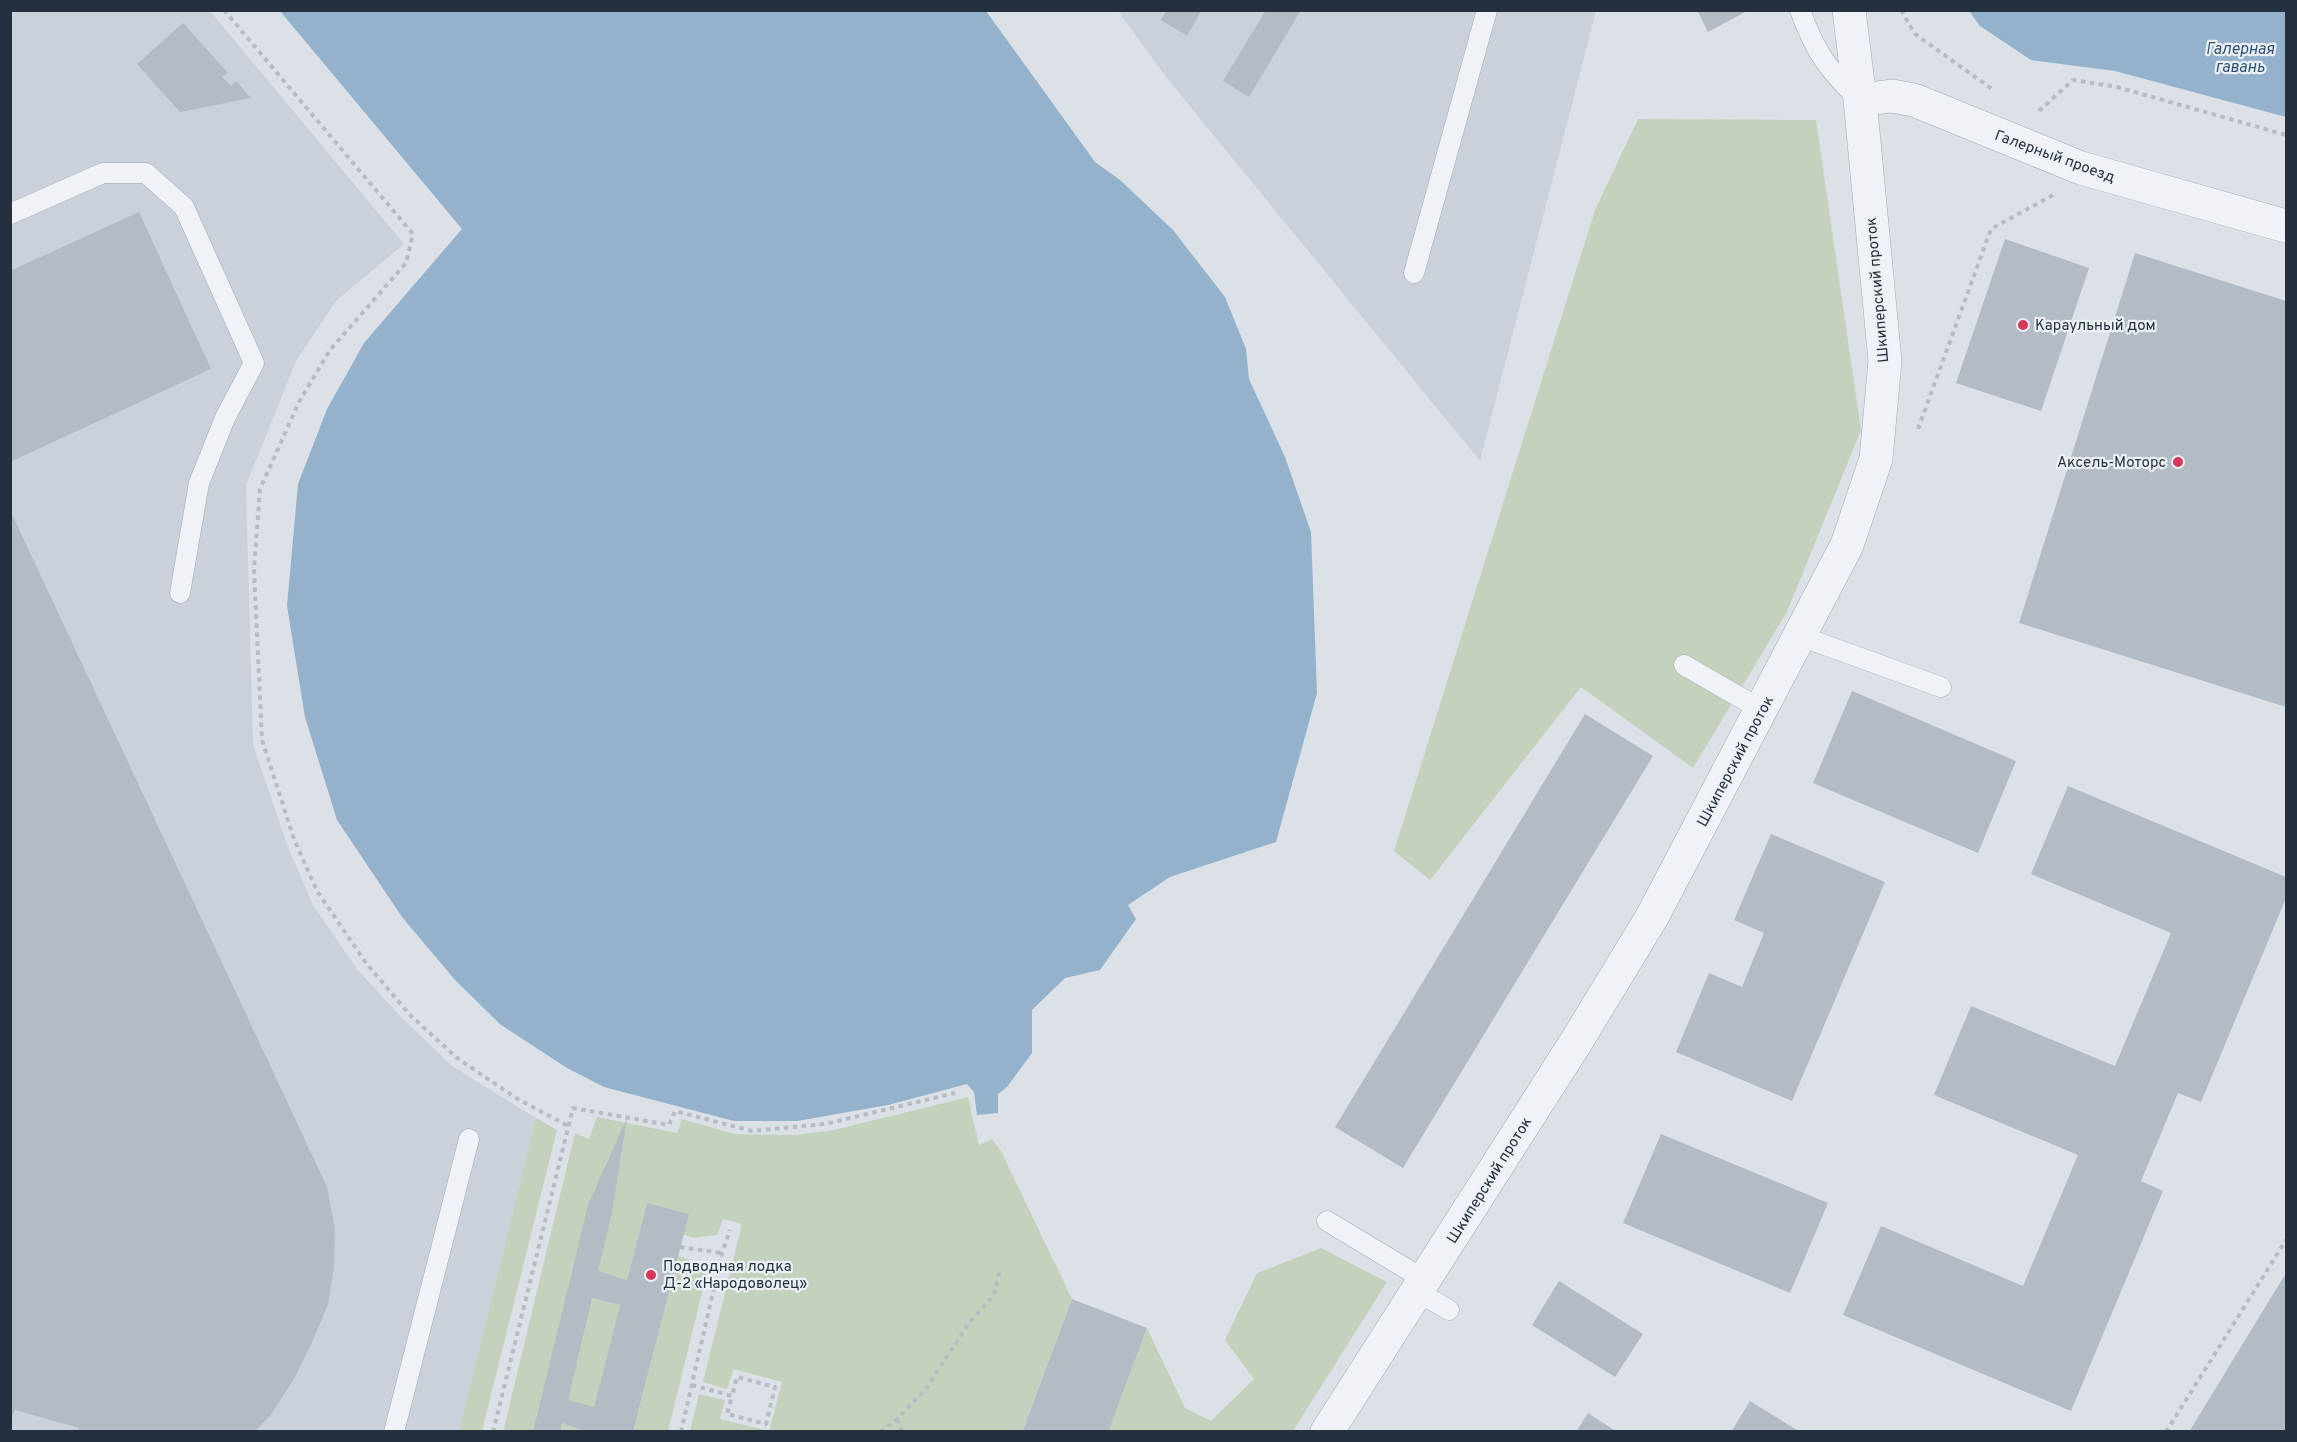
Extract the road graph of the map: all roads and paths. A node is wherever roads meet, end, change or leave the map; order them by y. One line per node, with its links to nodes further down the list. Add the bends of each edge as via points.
1 (225, 10): 23 (path, via 413,234 406,263 330,350 304,393 260,489 254,569 262,741 294,839 317,891 366,963 410,1015 457,1058 516,1098)
2 (1487, 10): 15 (lane)
3 (1800, 10): 7 (lane, via 1824,64)
4 (1849, 10): 7 (street, Шкиперский проток)
5 (1901, 10): 6 (path, via 1915,34)
6 (1999, 92)
7 (1860, 100): 11 (street, Галерный проезд, via 1892,96 1914,100); 18 (street, Шкиперский проток, via 1885,361 1876,459 1847,545)
8 (2030, 106): 9 (path)
9 (2040, 110): 10 (path, via 2073,81 2117,87); 11 (path)
10 (2286, 135)
11 (2008, 140): 12 (street, Галерный проезд)
12 (2081, 168): 14 (street, Галерный проезд); 16 (path, via 2068,187 1991,228)
13 (10, 214): 17 (lane, via 103,173 146,173 184,207 254,363 225,418 199,483)
14 (2286, 226)
15 (1414, 273)
16 (1917, 430)
17 (180, 593)
18 (1800, 636): 20 (lane); 21 (street, Шкиперский проток)
19 (1683, 665): 21 (lane)
20 (1941, 687)
21 (1762, 710): 31 (street, Шкиперский проток, via 1652,917)
22 (955, 1093): 23 (path, via 825,1124 752,1131 675,1111 669,1125 573,1108)
23 (568, 1126): 37 (path)
24 (469, 1139): 36 (lane)
25 (1327, 1221): 31 (lane)
26 (730, 1230): 29 (path)
27 (2286, 1240): 42 (path)
28 (680, 1247): 29 (path)
29 (722, 1253): 33 (path)
30 (1000, 1269): 35 (path, via 994,1295 969,1323 926,1390)
31 (1422, 1286): 32 (lane); 41 (street, Шкиперский проток)
32 (1449, 1310)
33 (692, 1385): 34 (path); 38 (path)
34 (732, 1396): 34 (path, via 737,1377 775,1387 766,1424 727,1414)
35 (897, 1419): 39 (path); 40 (path)
36 (394, 1431)
37 (493, 1431)
38 (681, 1431)
39 (880, 1431)
40 (902, 1431)
41 (1327, 1431)
42 (2166, 1431)

